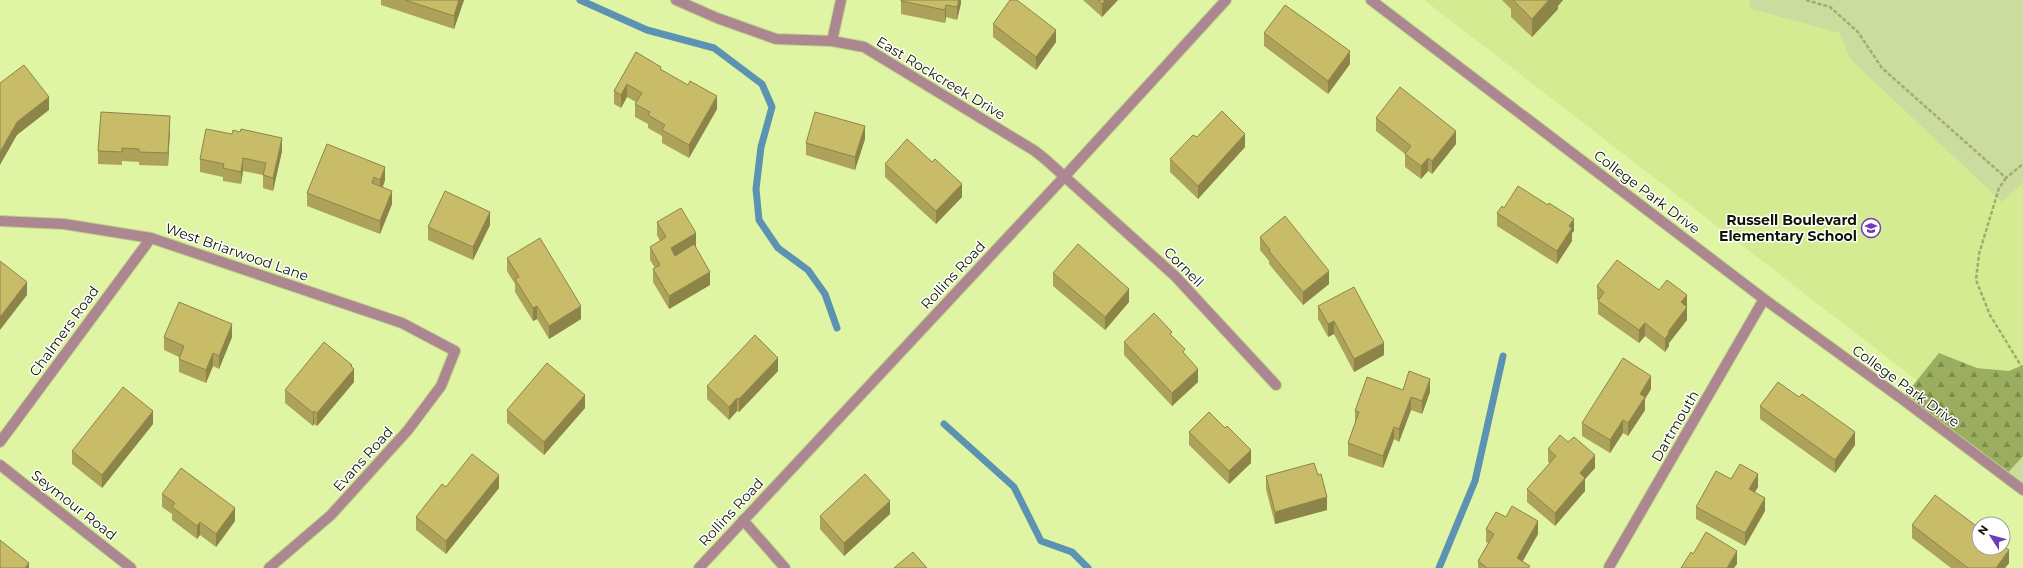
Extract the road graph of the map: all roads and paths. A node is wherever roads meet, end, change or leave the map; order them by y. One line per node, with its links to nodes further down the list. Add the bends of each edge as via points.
1 (676, 0): 6 (street, East Rockcreek Drive, via 776,39)
2 (841, 0): 6 (street)
3 (1226, 0): 8 (street, Rollins Road)
4 (1371, 0): 12 (street, College Park Drive)
5 (1806, 0): 9 (path, via 1830,7 1858,32 1882,68)
6 (832, 41): 8 (street, East Rockcreek Drive, via 864,47 1035,151)
7 (2023, 164): 9 (path)
8 (1065, 176): 15 (street, Cornell, via 1175,276); 19 (street, Rollins Road)
9 (2006, 178): 14 (path, via 1999,188 1979,254 1976,280 1990,316)
10 (0, 221): 11 (street, West Briarwood Lane, via 64,224)
11 (151, 238): 13 (street, West Briarwood Lane, via 402,323); 16 (street, Chalmers Road)
12 (1764, 299): 18 (street, College Park Drive); 20 (street, Dartmouth)
13 (455, 351): 22 (street, Evans Road, via 441,386 408,430 331,515)
14 (2023, 369)
15 (1276, 385)
16 (0, 442)
17 (0, 465): 21 (street, Seymour Road)
18 (2023, 490)
19 (743, 520): 23 (street, Rollins Road); 24 (street)
20 (1609, 567)
21 (131, 568)
22 (269, 568)
23 (698, 568)
24 (785, 568)

